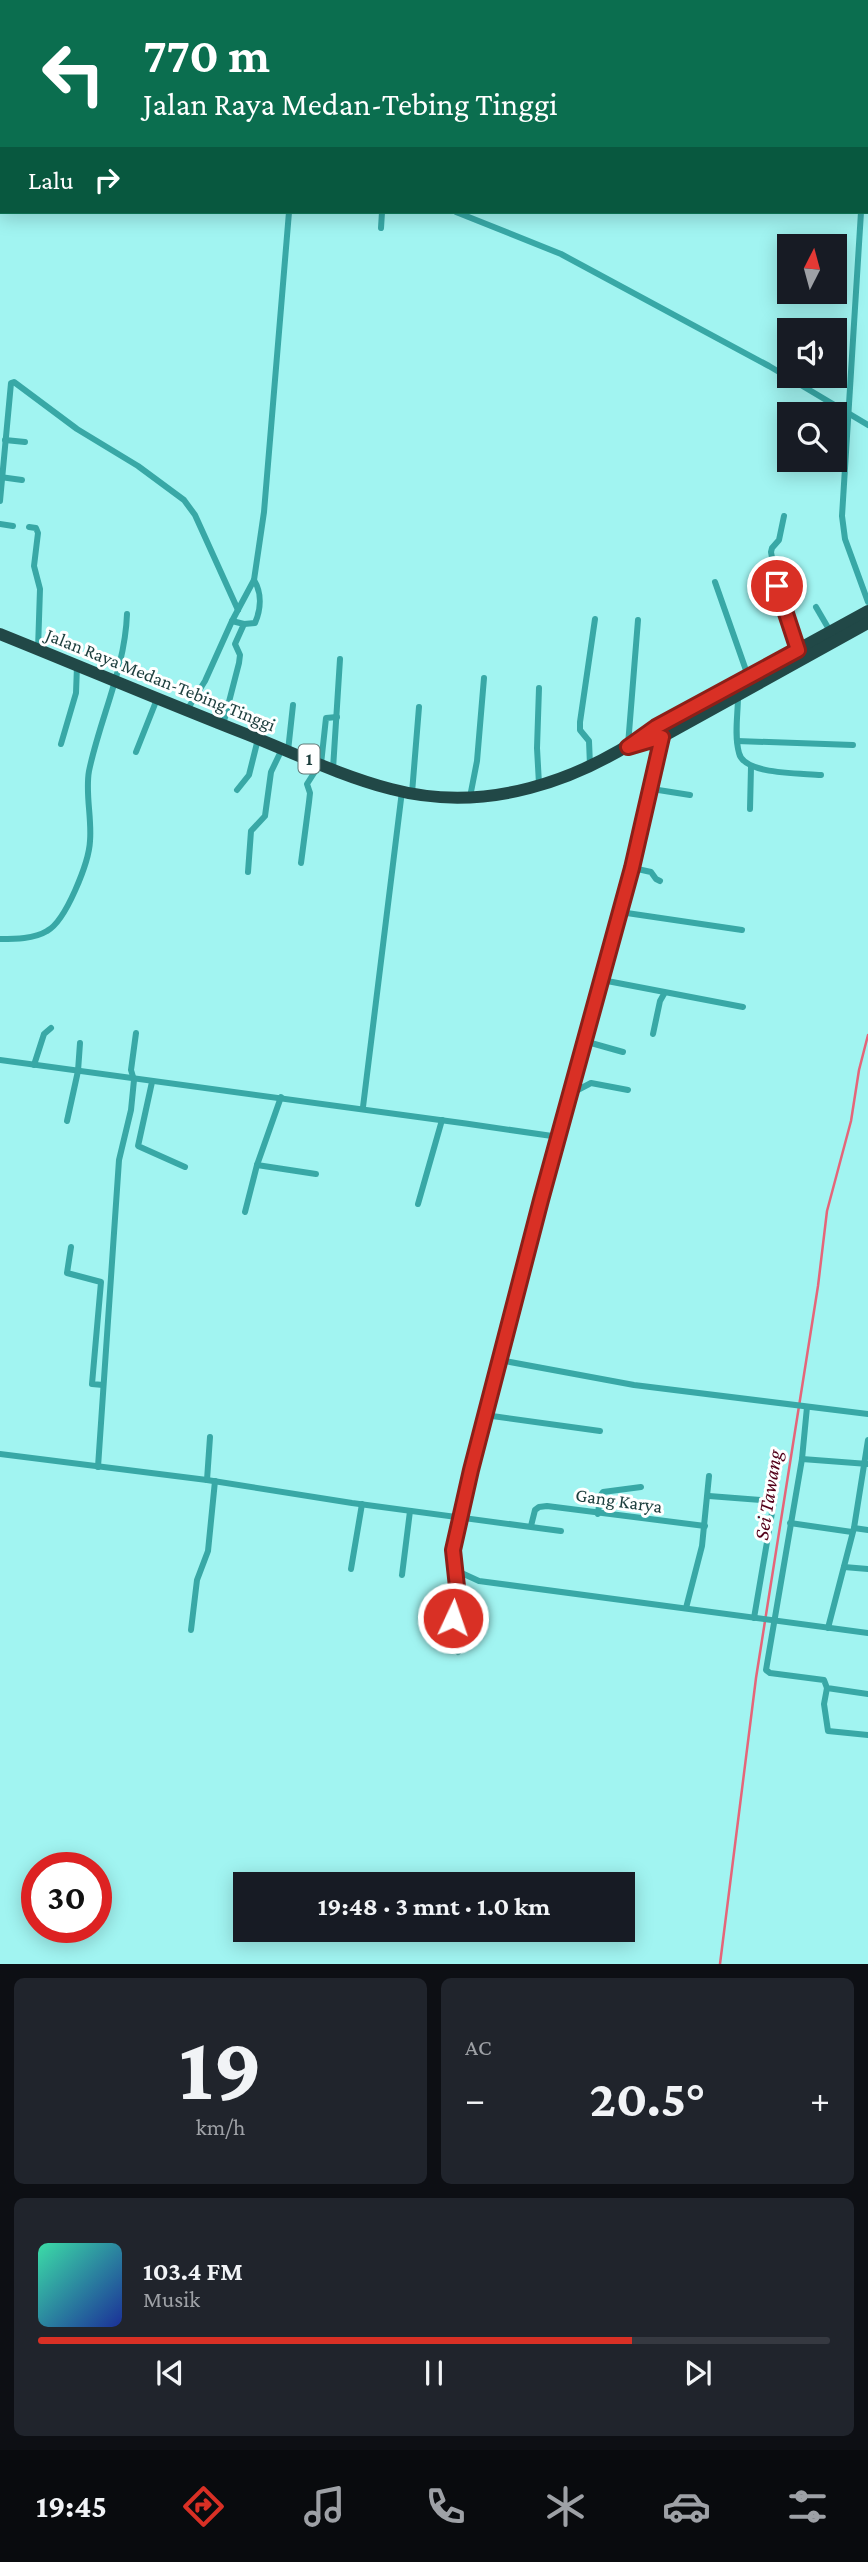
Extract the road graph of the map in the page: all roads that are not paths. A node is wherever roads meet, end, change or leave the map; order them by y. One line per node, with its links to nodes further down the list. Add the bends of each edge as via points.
1 (289, 214): 17 (street, via 264,512)
2 (382, 214): 5 (street)
3 (461, 214): 6 (street, via 561,254)
4 (860, 214): 6 (street)
5 (381, 228)
6 (849, 414): 7 (street); 19 (street, via 842,527)
7 (868, 425)
8 (5, 440): 9 (street); 10 (street); 21 (street, via 14,382 184,500)
9 (25, 442)
10 (1, 477): 11 (street); 12 (street)
11 (22, 480)
12 (0, 501)
13 (784, 516): 30 (street, via 771,552)
14 (0, 524): 15 (street)
15 (13, 526)
16 (29, 527): 31 (street, via 38,533 34,566 40,589)
17 (254, 580): 21 (street); 26 (street, via 260,594 257,620)
18 (715, 582): 34 (street)
19 (868, 602)
20 (816, 607): 28 (street)
21 (238, 610): 26 (street)
22 (868, 611): 28 (highway, Jalan Raya Medan-Tebing Tinggi / 1)
23 (128, 614): 36 (street, via 127,642)
24 (595, 619): 54 (street, via 580,722 589,741)
25 (638, 620): 50 (street)
26 (238, 622): 42 (street); 44 (street, via 235,644 240,658)
27 (868, 623): 38 (highway, Jalan Raya Medan-Tebing Tinggi / 1)
28 (830, 631): 30 (highway, Jalan Raya Medan-Tebing Tinggi / 1)
29 (0, 634): 31 (highway, Jalan Raya Medan-Tebing Tinggi / 1)
30 (798, 650): 34 (highway, Jalan Raya Medan-Tebing Tinggi / 1)
31 (38, 651): 33 (highway, Jalan Raya Medan-Tebing Tinggi / 1)
32 (340, 659): 43 (street)
33 (77, 666): 36 (highway, Jalan Raya Medan-Tebing Tinggi / 1); 48 (street)
34 (748, 676): 50 (highway, Jalan Raya Medan-Tebing Tinggi / 1)
35 (484, 678): 63 (street)
36 (116, 682): 39 (highway, Jalan Raya Medan-Tebing Tinggi / 1); 71 (street, via 88,775 90,840 76,887 50,930)
37 (540, 688): 58 (street)
38 (738, 694): 45 (highway, Jalan Raya Medan-Tebing Tinggi / 1); 47 (street)
39 (157, 699): 42 (highway, Jalan Raya Medan-Tebing Tinggi / 1); 52 (street)
40 (293, 705): 51 (street)
41 (419, 707): 61 (street)
42 (187, 710): 44 (highway, Jalan Raya Medan-Tebing Tinggi / 1)
43 (337, 717): 53 (street, via 326,718); 56 (street)
44 (223, 725): 46 (highway, Jalan Raya Medan-Tebing Tinggi / 1)
45 (662, 737): 50 (highway, Jalan Raya Medan-Tebing Tinggi / 1); 59 (street)
46 (258, 738): 51 (highway, Jalan Raya Medan-Tebing Tinggi / 1); 60 (street, via 249,775)
47 (737, 741): 49 (street); 55 (street, via 739,756)
48 (61, 744)
49 (853, 746)
50 (628, 747): 54 (highway, Jalan Raya Medan-Tebing Tinggi / 1)
51 (285, 749): 53 (highway, Jalan Raya Medan-Tebing Tinggi / 1); 67 (street, via 271,772 265,816 251,831)
52 (136, 752)
53 (318, 763): 56 (highway, Jalan Raya Medan-Tebing Tinggi / 1); 65 (street, via 307,784 310,793)
54 (590, 767): 58 (highway, Jalan Raya Medan-Tebing Tinggi / 1)
55 (751, 767): 57 (street); 64 (street)
56 (334, 769): 61 (highway, Jalan Raya Medan-Tebing Tinggi / 1)
57 (821, 775)
58 (539, 786): 63 (highway, Jalan Raya Medan-Tebing Tinggi / 1)
59 (652, 789): 62 (street); 66 (street)
60 (237, 790)
61 (407, 792): 63 (highway, Jalan Raya Medan-Tebing Tinggi / 1); 89 (street)
62 (690, 794)
63 (471, 797)
64 (750, 809)
65 (301, 863)
66 (632, 868): 68 (street, via 651,872); 69 (street)
67 (248, 872)
68 (660, 881)
69 (620, 912): 70 (street); 72 (street)
70 (743, 930)
71 (0, 939)
72 (602, 980): 73 (street); 78 (street)
73 (664, 994): 74 (street); 77 (street)
74 (743, 1007)
75 (51, 1028): 82 (street, via 44,1034)
76 (135, 1034): 84 (street)
77 (653, 1034)
78 (584, 1041): 80 (street); 87 (street)
79 (80, 1043): 83 (street)
80 (623, 1052)
81 (0, 1060): 82 (street)
82 (34, 1065): 83 (street)
83 (78, 1071): 84 (street); 91 (street)
84 (134, 1080): 85 (street); 100 (street, via 119,1160)
85 (152, 1082): 88 (street); 94 (street, via 138,1146)
86 (628, 1090): 87 (street, via 591,1083)
87 (572, 1093): 92 (street)
88 (281, 1097): 89 (street); 93 (street)
89 (363, 1107): 90 (street)
90 (442, 1120): 92 (street); 96 (street)
91 (67, 1121)
92 (559, 1137): 99 (street)
93 (257, 1166): 95 (street); 97 (street)
94 (184, 1167)
95 (316, 1174)
96 (418, 1205)
97 (245, 1212)
98 (71, 1247): 100 (street, via 67,1273 101,1282 92,1384)
99 (499, 1360): 101 (street, via 634,1385); 103 (street)
100 (103, 1385): 110 (street)
101 (805, 1406): 102 (street); 108 (street)
102 (868, 1414)
103 (485, 1415): 104 (street); 120 (street)
104 (600, 1431)
105 (209, 1437): 112 (street)
106 (868, 1440): 109 (street)
107 (0, 1454): 110 (street)
108 (802, 1459): 109 (street); 121 (street)
109 (866, 1464): 116 (street)
110 (98, 1467): 112 (street)
111 (709, 1476): 114 (street)
112 (211, 1481): 115 (street); 136 (street, via 205,1563)
113 (641, 1487): 119 (street, via 603,1492)
114 (709, 1496): 123 (street); 133 (street, via 774,1502)
115 (362, 1504): 118 (street); 128 (street)
116 (858, 1505): 117 (street); 124 (street)
117 (868, 1506)
118 (410, 1511): 120 (street); 131 (street)
119 (598, 1514): 122 (street, Gang Karya, via 539,1507); 123 (street, Gang Karya)
120 (460, 1518): 122 (street); 130 (street, via 453,1550)
121 (790, 1523): 124 (street); 134 (street)
122 (531, 1526): 126 (street)
123 (705, 1526): 132 (street)
124 (853, 1530): 125 (street); 127 (street)
125 (868, 1530)
126 (561, 1531)
127 (844, 1567): 129 (street); 135 (street)
128 (351, 1569)
129 (868, 1569)
130 (456, 1572): 132 (street, via 479,1581); 138 (street, via 458,1596 448,1639)
131 (401, 1575)
132 (686, 1608): 133 (street)
133 (755, 1618): 134 (street)
134 (775, 1622): 135 (street); 139 (street, via 767,1672 824,1680)
135 (828, 1628): 137 (street)
136 (191, 1630)
137 (868, 1633)
138 (458, 1652)
139 (827, 1688): 140 (street); 141 (street, via 828,1731)
140 (868, 1694)
141 (868, 1735)

